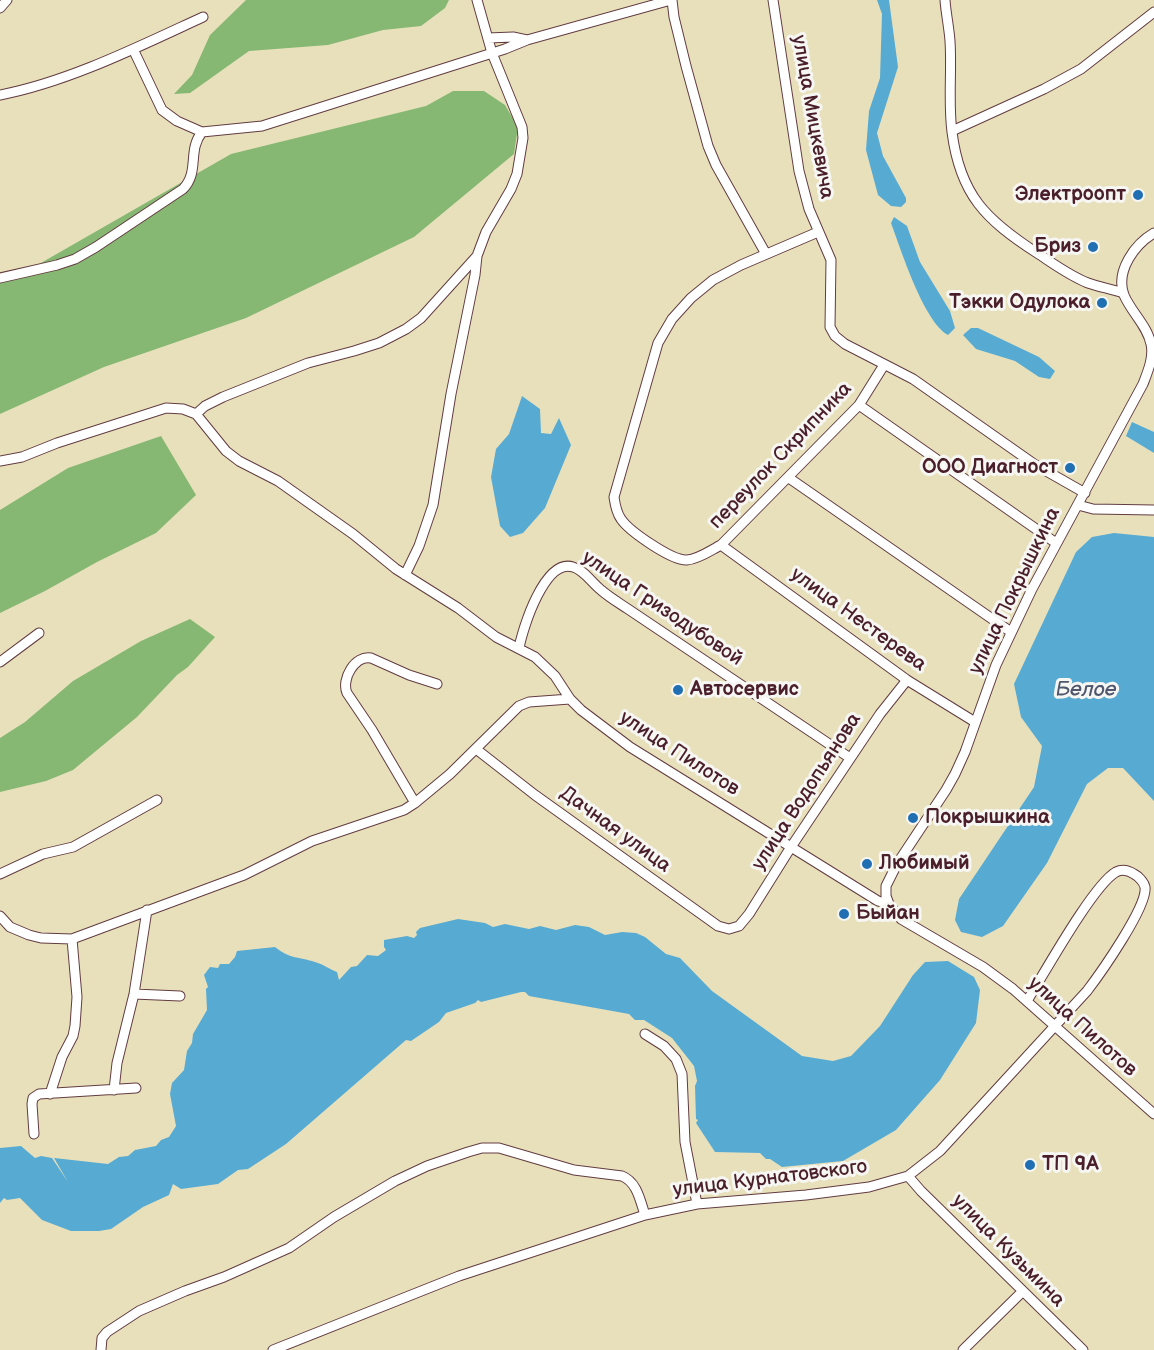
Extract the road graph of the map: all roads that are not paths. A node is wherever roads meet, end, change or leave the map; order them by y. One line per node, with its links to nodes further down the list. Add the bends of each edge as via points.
1 (7, 0): 6 (street)
2 (477, 0): 9 (street)
3 (672, 0): 10 (street); 18 (street, via 708,146)
4 (773, 0): 16 (street, улица Мицкевича, via 799,171)
5 (945, 0): 14 (street)
6 (0, 8)
7 (1154, 12): 14 (street, via 1081,69)
8 (203, 17): 11 (street)
9 (488, 38): 10 (street); 12 (street)
10 (527, 40): 12 (street)
11 (133, 49): 13 (street); 15 (street, via 162,110)
12 (492, 53): 15 (street, via 286,119 245,129); 19 (street, via 524,138 512,189 486,232)
13 (0, 95)
14 (952, 131): 21 (street, via 967,188 998,226 1071,275)
15 (202, 132): 20 (street, via 194,146 192,174 183,189 75,259)
16 (818, 232): 18 (street, переулок Скрипника); 22 (street, улица Мицкевича, via 833,271 830,327 844,344)
17 (1154, 233): 21 (street, via 1143,240 1128,261)
18 (766, 254): 31 (street, переулок Скрипника, via 713,280 672,319 658,343 614,496 621,520 664,553 686,560)
19 (477, 256): 24 (street, via 406,330 379,343 265,380 205,406); 32 (street, via 433,505)
20 (0, 278)
21 (1123, 293): 27 (street, улица Покрышкина, via 1149,336 1150,364)
22 (884, 365): 23 (street, переулок Скрипника); 27 (street, улица Мицкевича, via 912,379 1034,464)
23 (860, 405): 26 (street, переулок Скрипника); 30 (street)
24 (196, 414): 25 (street, via 183,409 157,410); 32 (street, улица Пилотов, via 226,451 278,481)
25 (0, 461)
26 (789, 478): 31 (street, переулок Скрипника); 33 (street)
27 (1084, 493): 28 (street, улица Покрышкина)
28 (1077, 505): 29 (street); 30 (street, улица Покрышкина)
29 (1154, 510)
30 (1056, 543): 33 (street, улица Покрышкина)
31 (722, 545): 37 (street, улица Нестерева)
32 (405, 575): 35 (street, улица Пилотов, via 496,637)
33 (1011, 632): 40 (street, улица Покрышкина)
34 (39, 633): 36 (street)
35 (519, 648): 39 (street, улица Пилотов, via 547,667); 42 (street, улица Гризодубовой, via 533,606 554,570 563,565 575,567 610,597)
36 (0, 662)
37 (907, 680): 40 (street, улица Нестерева); 42 (street, улица Водопьянова)
38 (437, 684): 44 (street, via 364,657 345,681 347,693)
39 (570, 699): 41 (street, via 519,706); 45 (street, улица Пилотов, via 630,747)
40 (975, 722): 47 (street, улица Покрышкина, via 946,790 889,878)
41 (476, 749): 44 (street); 50 (street, Дачная улица, via 718,926)
42 (850, 758): 45 (street, улица Водопьянова)
43 (157, 800): 46 (street, via 73,847 43,854)
44 (415, 803): 48 (street, via 312,841 244,875)
45 (791, 847): 47 (street, улица Пилотов); 50 (street, улица Водопьянова)
46 (0, 874)
47 (889, 904): 56 (street, улица Пилотов, via 902,920 983,967)
48 (147, 910): 53 (street); 54 (street)
49 (0, 916): 51 (street)
50 (739, 926)
51 (10, 927): 52 (street); 53 (street, via 41,938)
52 (0, 933)
53 (72, 939): 61 (street, via 75,1026)
54 (134, 994): 55 (street); 60 (street)
55 (180, 996)
56 (1027, 1001): 57 (street, улица Пилотов); 57 (street, улица Курнатовского, via 1087,905 1108,879 1123,870 1133,873 1145,887 1144,898 1103,969)
57 (1056, 1026): 62 (street, улица Пилотов); 64 (street, улица Курнатовского, via 940,1151)
58 (645, 1034): 65 (street, via 664,1046 676,1059 682,1074 686,1142)
59 (136, 1088): 60 (street)
60 (114, 1090): 61 (street)
61 (50, 1094): 63 (street, via 33,1098)
62 (1154, 1114)
63 (34, 1134)
64 (908, 1176): 65 (street, улица Курнатовского, via 869,1188); 67 (street, улица Кузьмина)
65 (697, 1204): 66 (street, улица Курнатовского)
66 (645, 1215): 68 (street, via 634,1185 622,1176 574,1170 499,1148 482,1148 405,1176 289,1248 139,1311 107,1332); 69 (street, улица Курнатовского, via 459,1276)
67 (1023, 1291): 70 (street); 71 (street, улица Кузьмина)
68 (101, 1350)
69 (273, 1350)
70 (963, 1350)
71 (1083, 1350)

